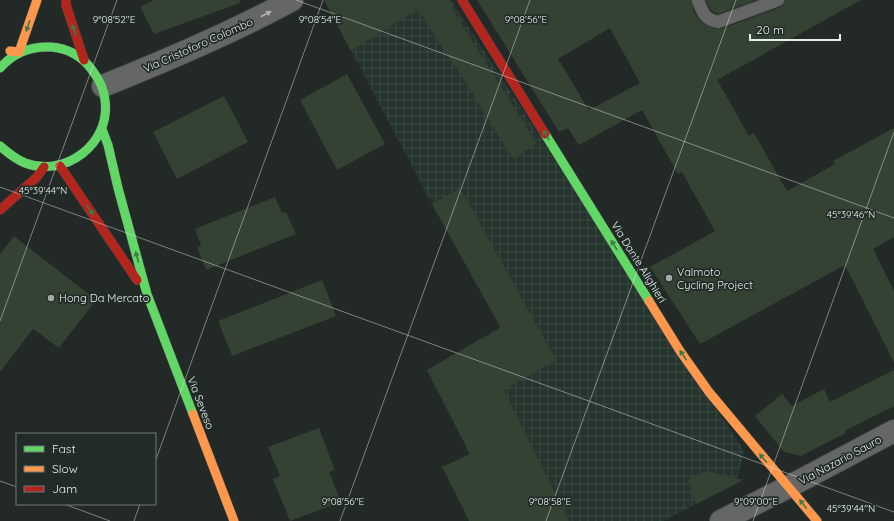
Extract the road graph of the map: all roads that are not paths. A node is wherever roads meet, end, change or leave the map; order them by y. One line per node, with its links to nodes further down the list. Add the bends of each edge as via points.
1 (37, 0): 8 (street, one-way to 8)
2 (66, 0): 9 (street, one-way to 2)
3 (292, 0): 11 (street, Via Cristoforo Colombo, one-way to 3, via 163,62)
4 (462, 0): 19 (street, Via Dante Alighieri, one-way to 4, via 719,405 680,351)
5 (698, 0): 6 (lane, via 705,17 718,22)
6 (778, 0)
7 (0, 50): 8 (street)
8 (19, 52): 9 (street, via 36,47 52,47 69,51); 10 (street)
9 (84, 60): 11 (street)
10 (0, 68)
11 (103, 86): 12 (street, via 106,115)
12 (102, 129): 14 (street, via 92,145 78,158); 17 (street, Via Seveso, one-way to 12)
13 (0, 146): 15 (street, via 22,162)
14 (60, 166): 15 (street); 17 (street, Via Seveso, one-way to 17)
15 (44, 167): 16 (street, via 37,177)
16 (0, 210)
17 (147, 294): 20 (street, Via Seveso)
18 (894, 431): 19 (street, Via Nazario Sauro)
19 (790, 486): 21 (street, Via Nazario Sauro); 22 (street, Via Dante Alighieri, one-way to 19)
20 (234, 521)
21 (721, 521)
22 (817, 521)

